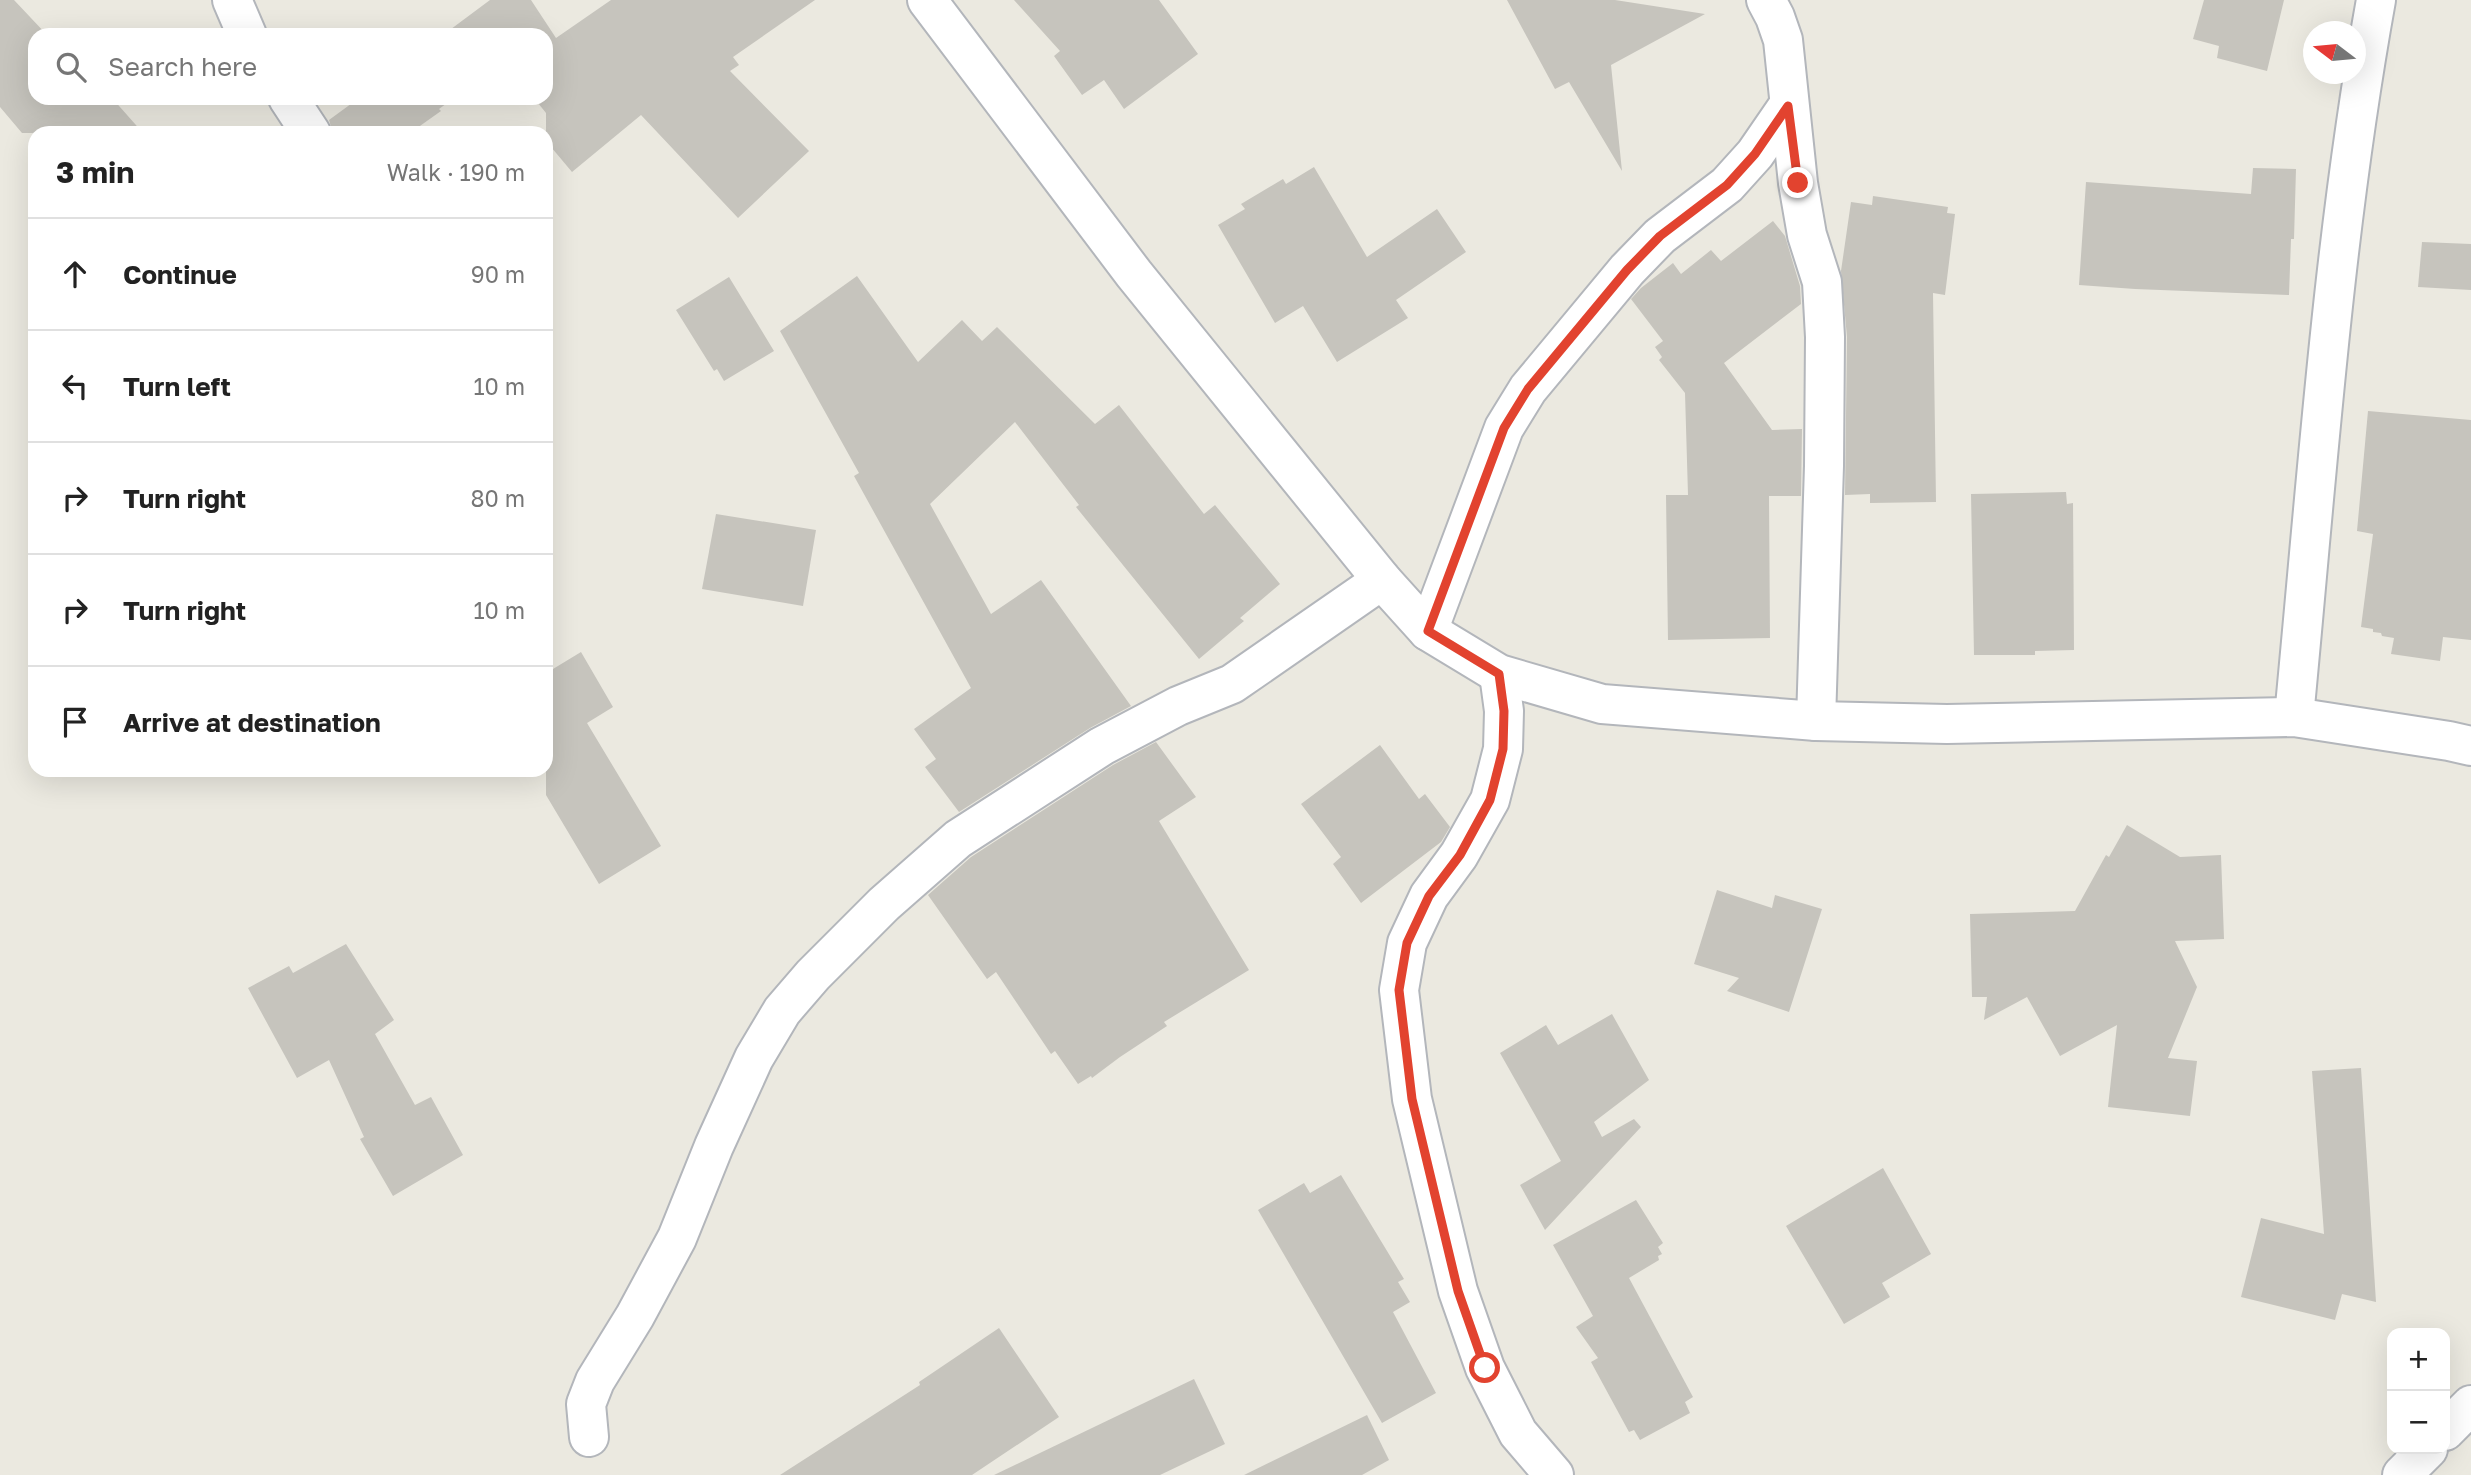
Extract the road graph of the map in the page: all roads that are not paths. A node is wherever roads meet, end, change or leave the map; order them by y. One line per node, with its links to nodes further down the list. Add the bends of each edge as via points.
1 (232, 0): 5 (street)
2 (927, 0): 9 (street, via 1134,274)
3 (1766, 0): 7 (street, via 1783,40)
4 (2376, 0): 12 (street, via 2353,138)
5 (244, 28)
6 (293, 105): 8 (street)
7 (1788, 106): 10 (street, via 1727,185 1660,236 1528,389 1504,428); 13 (street, via 1807,235 1822,282 1825,337)
8 (306, 126)
9 (1382, 580): 10 (street); 18 (street, via 1232,684 1102,746 958,839 813,975 782,1011 754,1058 677,1238 595,1381 586,1404)
10 (1428, 631): 11 (street)
11 (1499, 674): 13 (street, via 1602,704); 17 (street, via 1503,749 1490,800 1460,855 1429,896 1407,943 1399,990 1412,1099 1458,1291 1485,1368)
12 (2294, 718): 13 (street, via 1947,724); 14 (street)
13 (1816, 721)
14 (2471, 746)
15 (2471, 1405): 16 (street)
16 (2450, 1426)
17 (1518, 1433): 20 (street); 21 (street)
18 (589, 1437)
19 (2423, 1454): 22 (street)
20 (1516, 1475)
21 (1553, 1475)
22 (2402, 1475)

